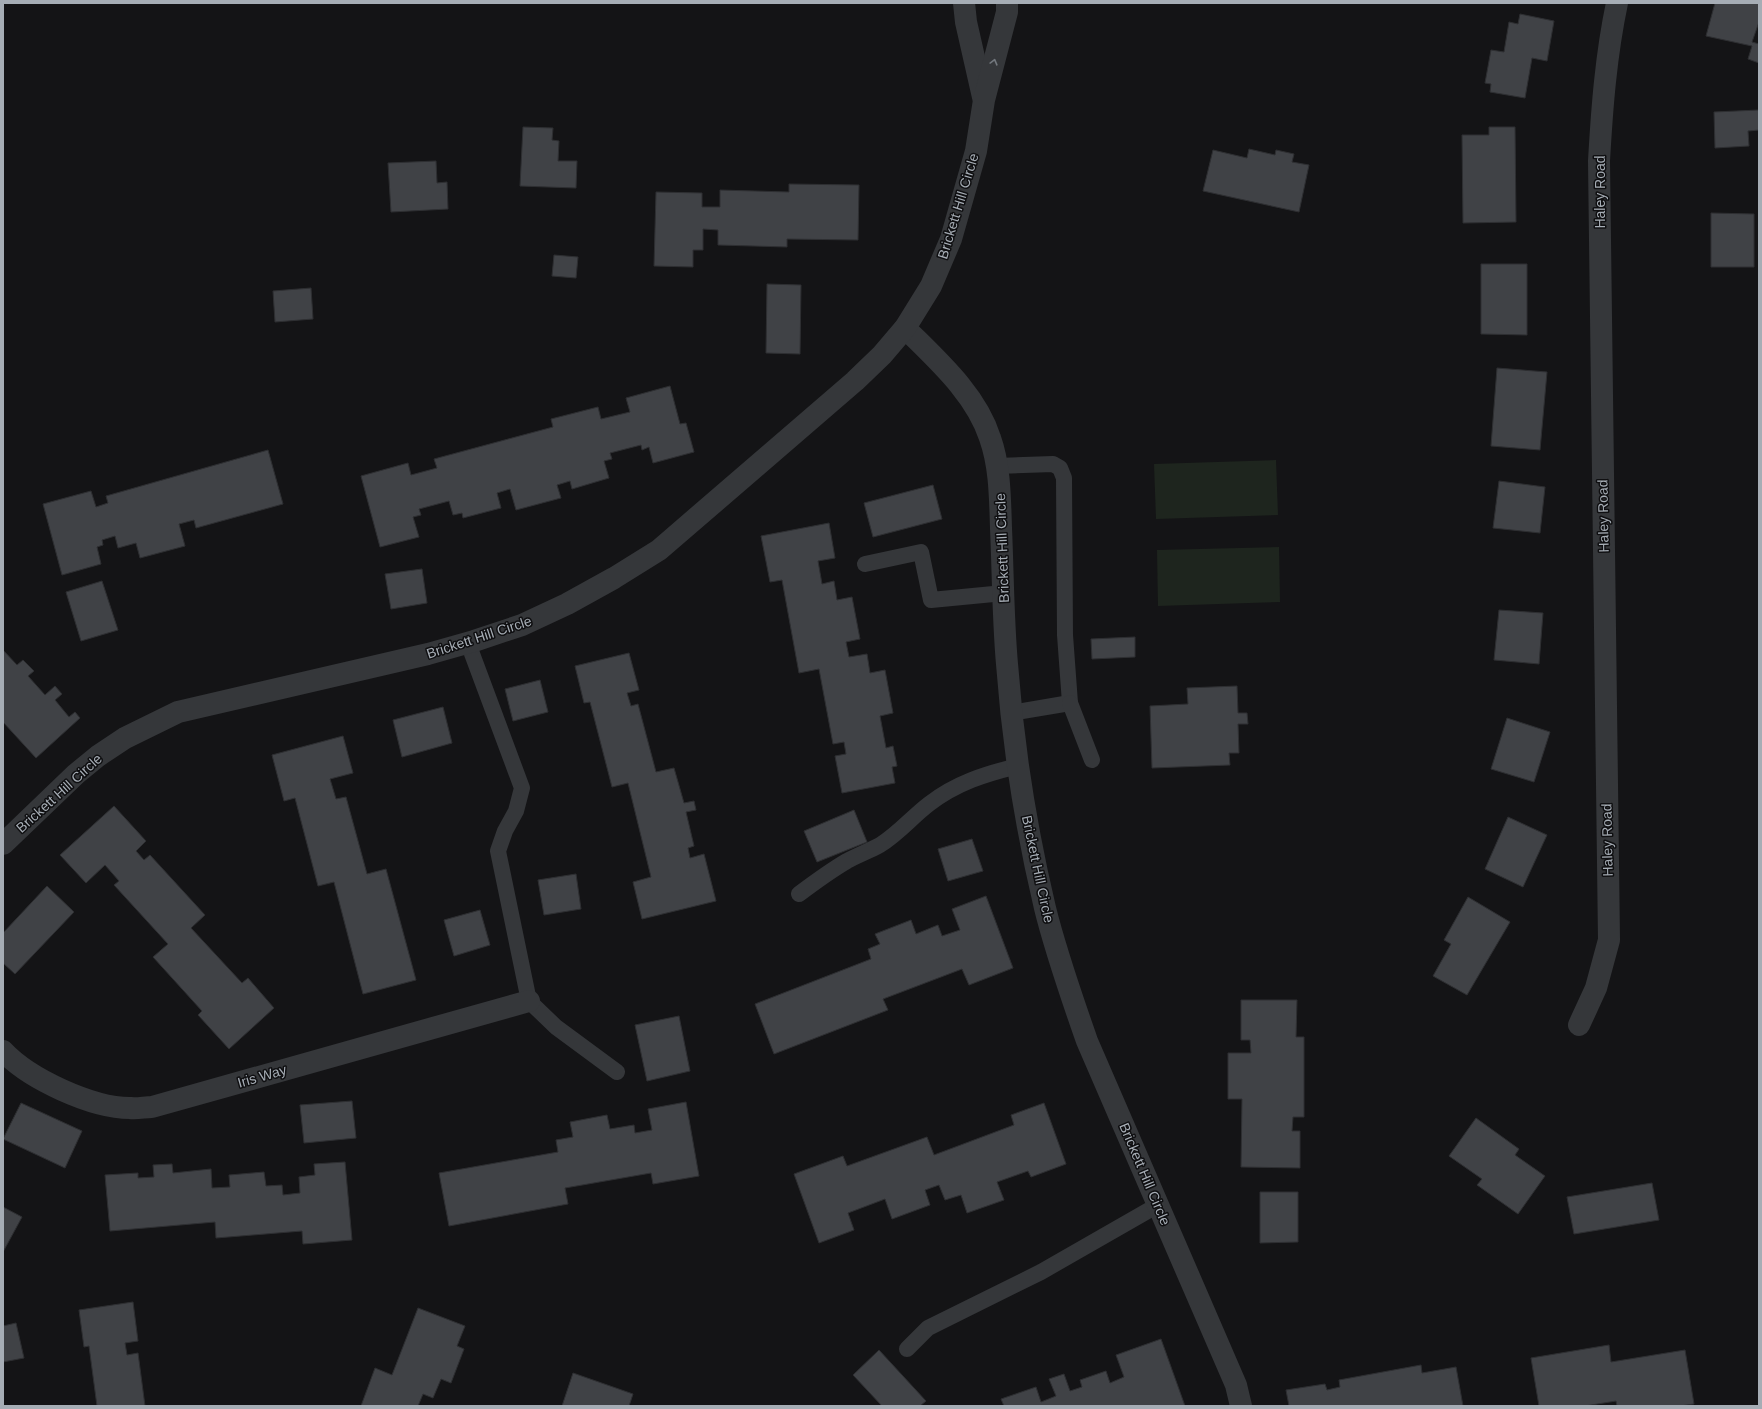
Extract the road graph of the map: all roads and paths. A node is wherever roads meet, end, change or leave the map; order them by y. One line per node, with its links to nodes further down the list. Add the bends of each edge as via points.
1 (964, 3): 4 (street, Brickett Hill Circle)
2 (1007, 3): 4 (street, Brickett Hill Circle, one-way to 2, via 1007,12)
3 (1618, 3): 17 (street, Haley Road, via 1608,62 1599,161 1608,940 1596,988)
4 (984, 100): 5 (street, Brickett Hill Circle, via 976,151 951,239 931,286)
5 (905, 328): 6 (street, Brickett Hill Circle, via 937,359 966,394 990,437); 9 (street, Brickett Hill Circle, via 855,381 659,550 568,604 522,625)
6 (997, 466): 8 (street, Brickett Hill Circle); 10 (lane, via 1053,464 1060,468 1064,478 1065,635)
7 (865, 564): 8 (lane, via 921,552 931,600)
8 (1004, 593): 11 (street, Brickett Hill Circle, via 1006,662)
9 (468, 643): 14 (street, Brickett Hill Circle, via 178,712 125,738 98,756); 16 (lane, via 522,788 516,811 498,851)
10 (1070, 703): 11 (lane); 12 (lane)
11 (1011, 713): 13 (street, Brickett Hill Circle)
12 (1092, 760)
13 (1018, 766): 15 (lane, via 984,774 958,784 880,844 848,861); 20 (street, Brickett Hill Circle, via 1045,909 1069,990 1087,1042)
14 (3, 844)
15 (800, 894)
16 (529, 1001): 18 (street, Iris Way, via 152,1107 106,1105 84,1098 55,1087 30,1073); 19 (lane, via 556,1027)
17 (1579, 1025)
18 (3, 1052)
19 (617, 1072)
20 (1158, 1205): 21 (lane, via 1042,1272 928,1328); 22 (street, Brickett Hill Circle, via 1236,1385)
21 (907, 1349)
22 (1241, 1406)

